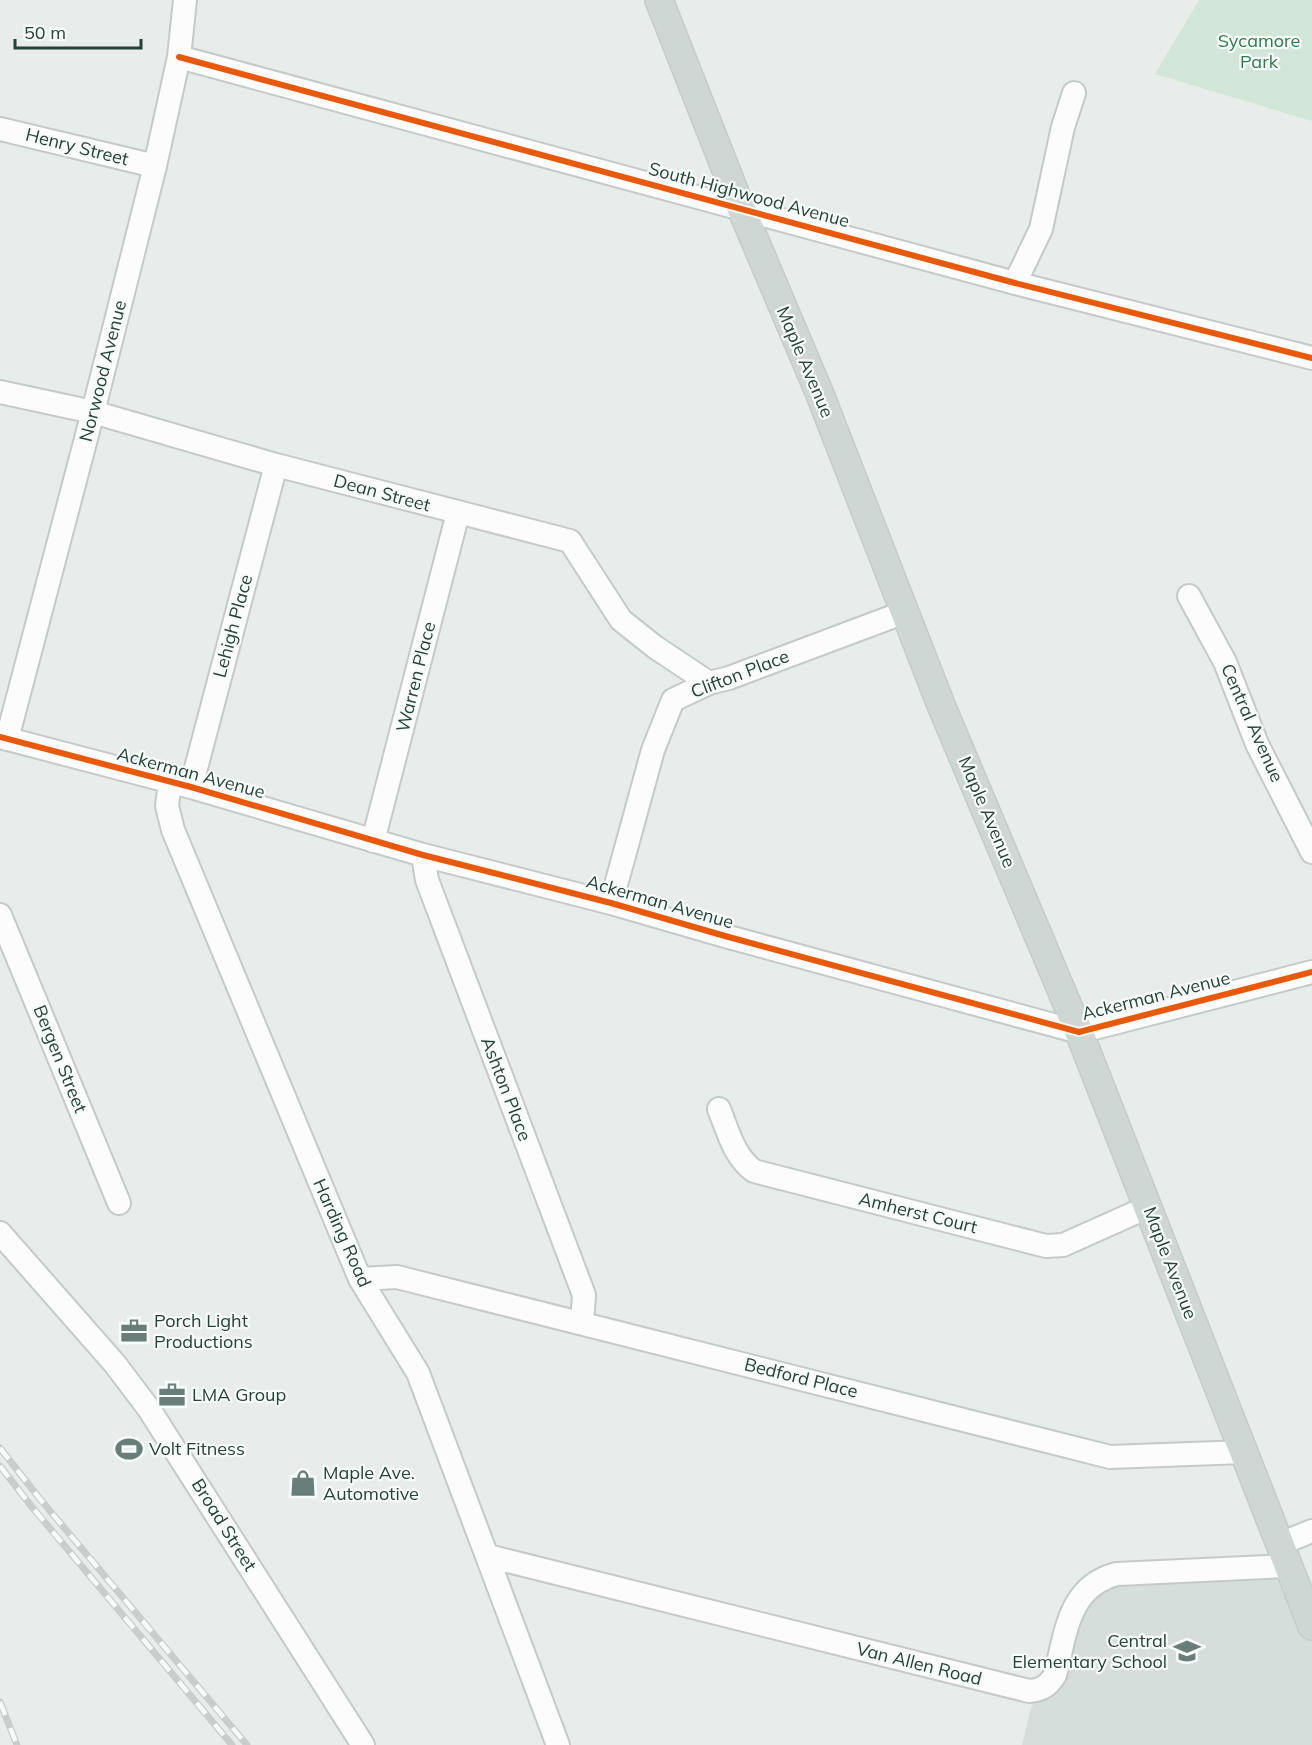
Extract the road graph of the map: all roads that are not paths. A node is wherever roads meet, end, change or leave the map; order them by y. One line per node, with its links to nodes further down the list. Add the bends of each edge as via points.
1 (185, 0): 3 (street, Norwood Avenue)
2 (659, 0): 7 (main road, Maple Avenue)
3 (179, 57): 6 (street, Norwood Avenue); 7 (street, South Highwood Avenue)
4 (1074, 93): 8 (street, via 1041,229)
5 (0, 129): 6 (street, Henry Street)
6 (155, 166): 11 (street, Norwood Avenue)
7 (741, 208): 8 (street, South Highwood Avenue); 15 (main road, Maple Avenue, via 819,392)
8 (1015, 283): 9 (street, South Highwood Avenue)
9 (1312, 358)
10 (0, 392): 11 (street, Dean Street)
11 (93, 412): 12 (street, Dean Street); 17 (street, Norwood Avenue)
12 (276, 465): 13 (street, Dean Street); 18 (street, Lehigh Place)
13 (458, 513): 16 (street, Dean Street, via 570,541 621,620); 19 (street, Warren Place)
14 (1189, 596): 20 (street, Central Avenue, via 1225,662 1257,744)
15 (905, 612): 16 (street, Clifton Place); 25 (main road, Maple Avenue)
16 (709, 683): 22 (street, Clifton Place, via 673,700 661,725)
17 (4, 738): 18 (street, Ackerman Avenue)
18 (180, 785): 19 (street, Ackerman Avenue); 30 (street, Harding Road, via 167,806 173,830)
19 (373, 841): 21 (street, Ackerman Avenue)
20 (1312, 852)
21 (423, 855): 22 (street, Ackerman Avenue); 31 (street, Ashton Place, via 427,880 584,1295)
22 (611, 903): 25 (street, Ackerman Avenue)
23 (0, 915): 27 (street, Bergen Street)
24 (1312, 972): 25 (street, Ackerman Avenue)
25 (1079, 1032): 28 (main road, Maple Avenue)
26 (719, 1109): 28 (street, Amherst Court, via 737,1154 754,1171 1046,1246 1063,1245)
27 (119, 1203)
28 (1148, 1207): 32 (main road, Maple Avenue)
29 (0, 1233): 37 (street, Broad Street, via 108,1355 149,1409)
30 (360, 1279): 31 (street, Bedford Place, via 398,1277); 35 (street, Harding Road, via 418,1373)
31 (582, 1323): 32 (street, Bedford Place, via 1110,1457)
32 (1244, 1452): 34 (main road, Maple Avenue)
33 (1312, 1531): 34 (street, Van Allen Road)
34 (1284, 1555): 35 (street, Van Allen Road, via 1106,1577 1087,1589 1074,1607 1055,1676 1040,1690 1029,1691); 36 (main road, Maple Avenue)
35 (488, 1556): 38 (street, Harding Road)
36 (1312, 1626)
37 (363, 1745)
38 (558, 1745)

